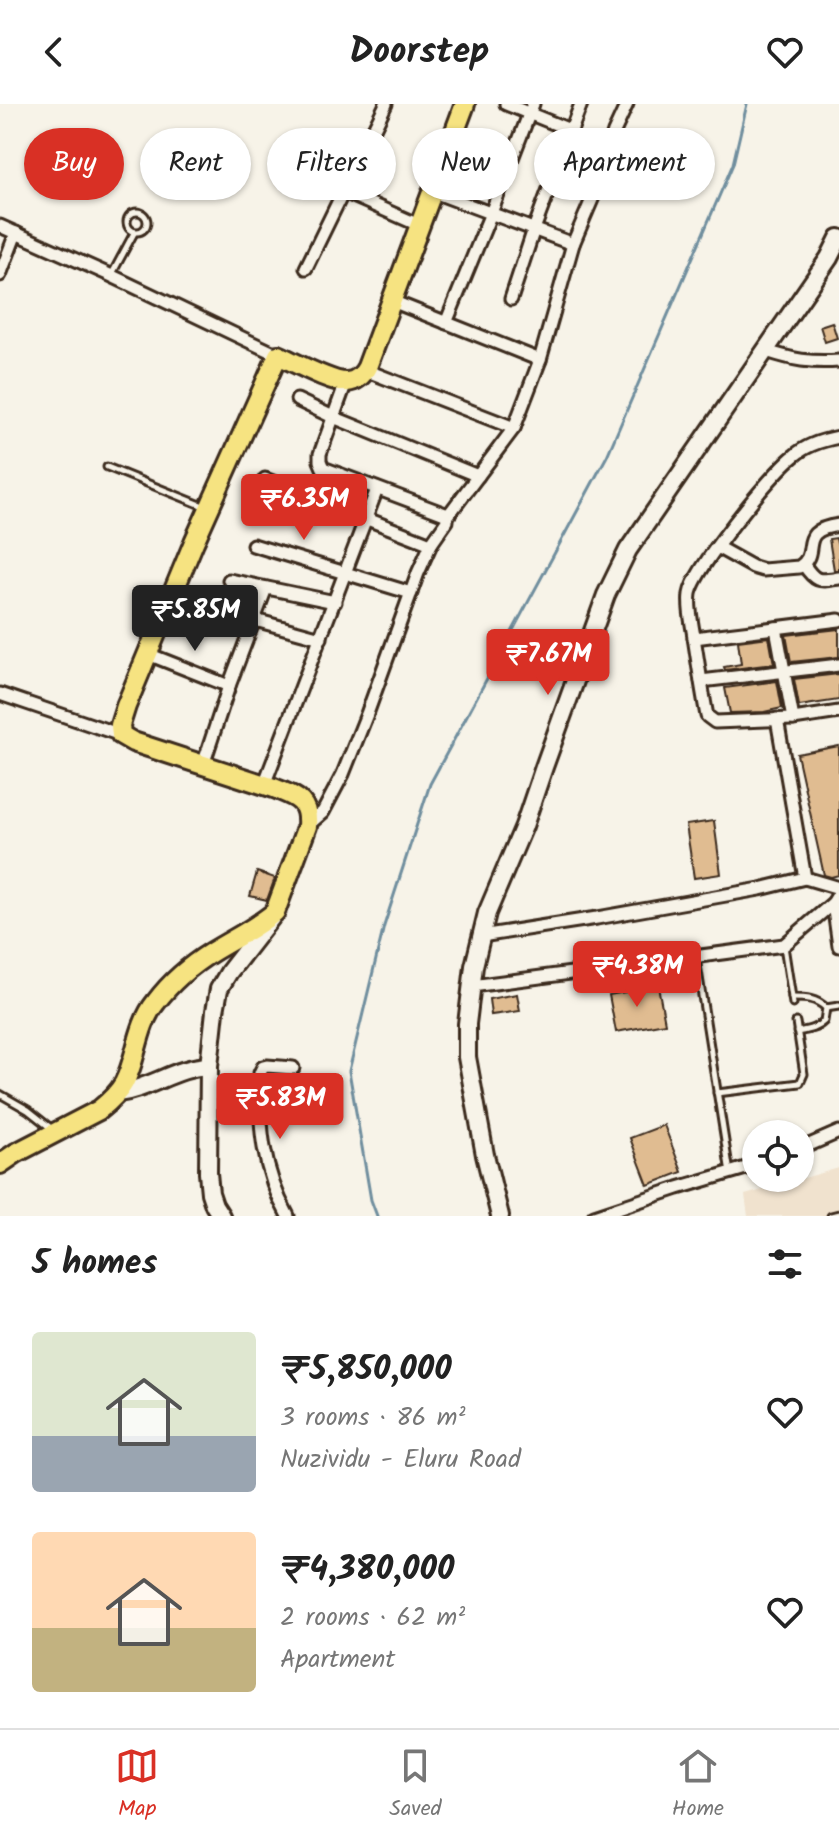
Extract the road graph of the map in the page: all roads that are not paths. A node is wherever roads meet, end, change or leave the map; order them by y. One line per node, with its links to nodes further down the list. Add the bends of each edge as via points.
1 (386, 104): 7 (street)
2 (465, 104): 8 (main road)
3 (506, 104): 6 (street)
4 (581, 104): 10 (street)
5 (627, 104): 23 (street)
6 (531, 108): 9 (street); 16 (street)
7 (375, 128)
8 (457, 128)
9 (566, 128)
10 (571, 128)
11 (340, 200): 24 (street)
12 (362, 200): 18 (street)
13 (431, 200): 18 (main road)
14 (456, 200): 16 (street)
15 (545, 200): 19 (street)
16 (491, 213): 19 (street); 29 (street)
17 (0, 226): 20 (street)
18 (421, 226): 28 (main road)
19 (534, 229): 23 (street); 27 (street)
20 (16, 233): 25 (street); 26 (street)
21 (134, 233): 21 (lane, via 127,219 140,212 147,225); 26 (lane)
22 (839, 238): 30 (street)
23 (573, 244): 32 (street)
24 (306, 268)
25 (0, 275)
26 (112, 276): 31 (street)
27 (511, 299)
28 (392, 301): 29 (street); 34 (main road)
29 (446, 323): 32 (street)
30 (766, 351): 33 (street, via 797,361); 79 (street, via 628,550 611,584)
31 (278, 355): 35 (main road); 44 (main road)
32 (540, 360): 38 (street)
33 (839, 361)
34 (365, 370): 35 (main road); 38 (street)
35 (346, 382): 37 (street)
36 (297, 400): 37 (street)
37 (333, 417): 41 (street); 43 (street, via 321,465)
38 (514, 428): 41 (street)
39 (839, 437): 50 (street, via 795,454)
40 (107, 467): 44 (lane)
41 (478, 476): 45 (street)
42 (265, 479): 46 (street)
43 (377, 489): 45 (street); 46 (street)
44 (209, 508): 63 (main road)
45 (447, 517): 48 (street)
46 (366, 519): 48 (street); 52 (street)
47 (839, 525): 51 (street, via 815,533)
48 (431, 544): 56 (street)
49 (253, 545): 52 (street)
50 (717, 547): 51 (street, via 763,570); 62 (street, via 690,592)
51 (804, 565): 53 (street, via 819,580)
52 (345, 574): 56 (street); 57 (street)
53 (839, 578)
54 (229, 580): 55 (street)
55 (266, 588): 57 (street); 58 (street)
56 (411, 593): 75 (street, via 343,774 323,812)
57 (335, 602): 61 (street)
58 (255, 620): 61 (street); 67 (street)
59 (839, 620): 60 (street)
60 (776, 628): 62 (street); 65 (street)
61 (321, 638): 74 (street)
62 (694, 638): 66 (street)
63 (148, 654): 67 (street); 72 (main road, via 126,706)
64 (839, 665): 65 (street)
65 (784, 672): 66 (street); 71 (street)
66 (701, 681): 70 (street, via 712,721)
67 (229, 686): 73 (street)
68 (0, 694): 72 (street)
69 (839, 712): 71 (street)
70 (777, 719): 71 (street); 76 (street)
71 (793, 719)
72 (121, 735): 73 (main road)
73 (203, 765): 74 (main road)
74 (264, 785): 75 (main road, via 304,804)
75 (307, 826): 78 (main road)
76 (805, 878): 77 (street); 79 (street)
77 (837, 895): 80 (street); 81 (street)
78 (275, 912): 88 (street, via 219,989); 90 (main road, via 179,977 154,1004)
79 (481, 936): 83 (street)
80 (784, 945): 82 (street); 85 (lane, via 792,1001 807,998)
81 (839, 946)
82 (696, 957): 83 (street); 91 (lane)
83 (472, 986): 102 (street, via 467,1057)
84 (839, 1006): 85 (lane)
85 (826, 1008): 87 (lane, via 818,1027)
86 (796, 1022): 87 (lane)
87 (797, 1032): 91 (lane, via 804,1074 800,1083)
88 (209, 1066): 90 (street, via 179,1070); 100 (street, via 208,1173)
89 (293, 1068): 101 (street, via 267,1066 260,1073 265,1157)
90 (118, 1093): 93 (main road, via 99,1110)
91 (717, 1093): 98 (lane)
92 (0, 1094): 93 (lane)
93 (56, 1132): 96 (main road)
94 (839, 1132): 95 (street)
95 (814, 1143)
96 (0, 1164)
97 (742, 1169): 98 (street)
98 (730, 1173): 103 (street)
99 (839, 1214): 104 (lane)
100 (221, 1216)
101 (288, 1216)
102 (500, 1216)
103 (594, 1216)
104 (831, 1216)

